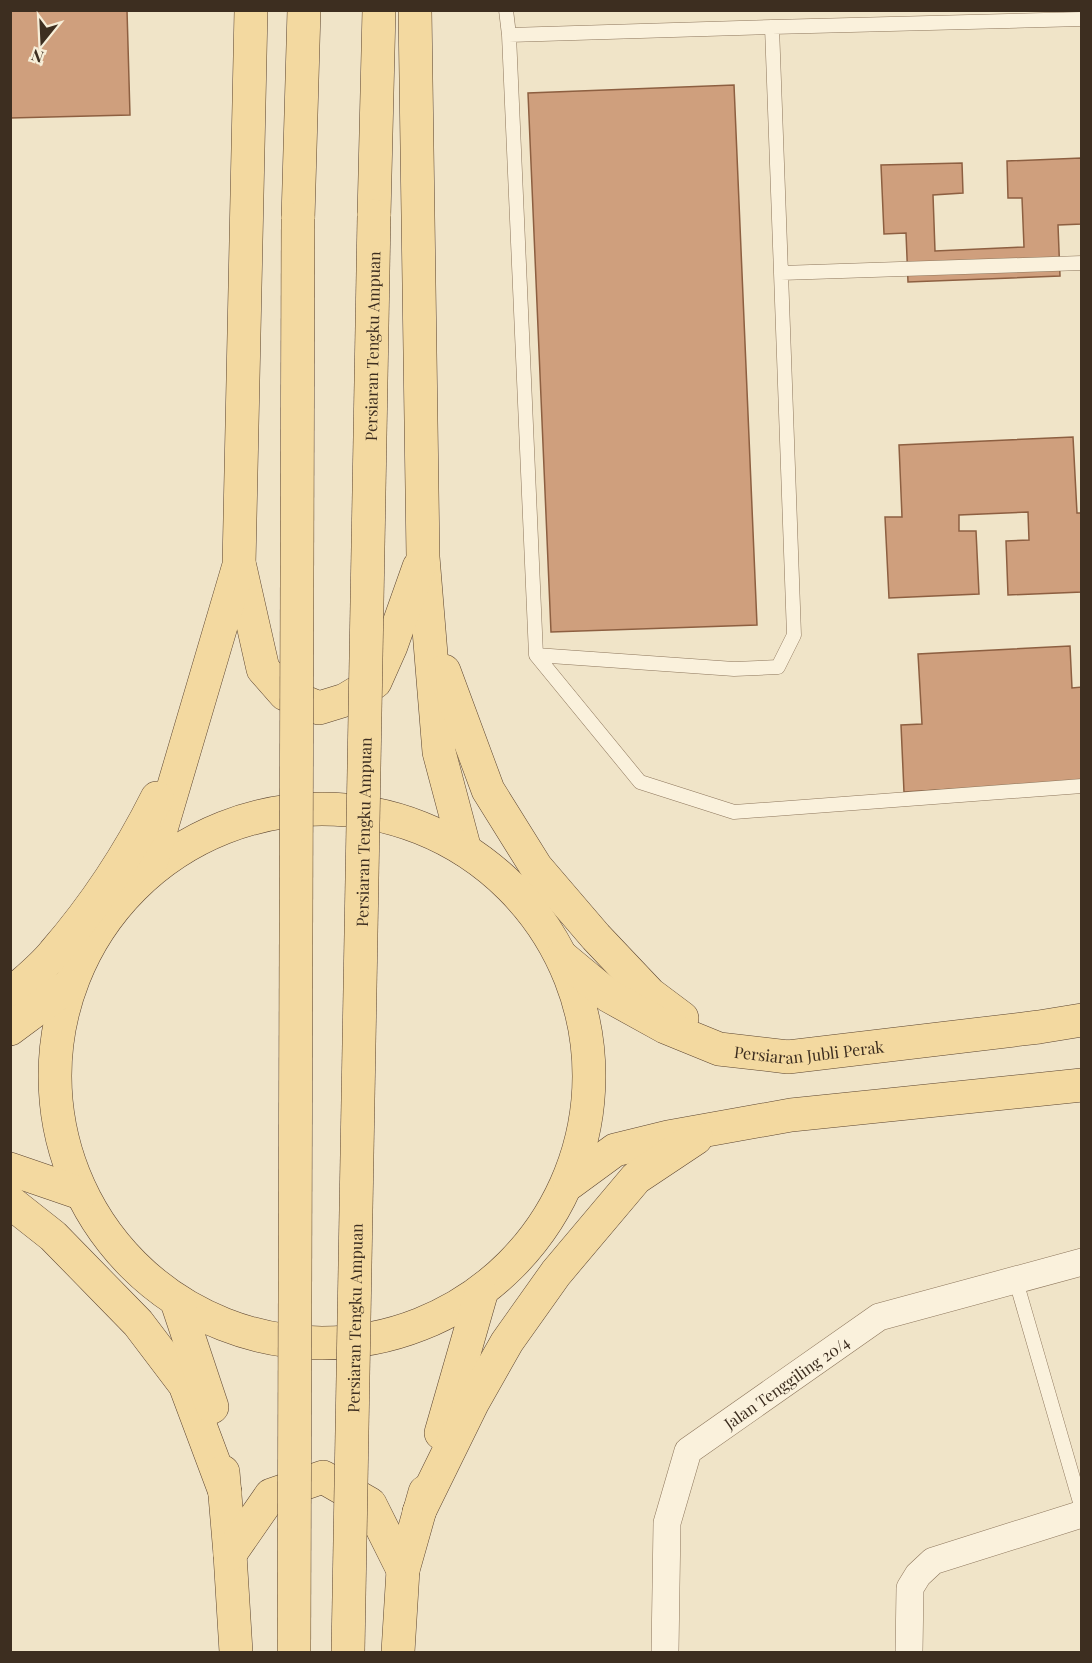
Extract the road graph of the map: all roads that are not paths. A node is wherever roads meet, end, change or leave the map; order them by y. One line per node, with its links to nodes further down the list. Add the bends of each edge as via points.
1 (251, 10): 12 (main road)
2 (304, 10): 42 (main road, bridge, via 298,219)
3 (379, 10): 43 (main road, Persiaran Tengku Ampuan, bridge)
4 (415, 10): 11 (main road)
5 (506, 10): 8 (lane)
6 (1082, 19): 7 (lane)
7 (772, 27): 8 (lane); 10 (lane)
8 (509, 35): 14 (lane)
9 (1082, 263): 10 (lane)
10 (781, 273): 14 (lane, via 794,635 778,667 734,669)
11 (423, 557): 12 (main road, via 375,682 345,700 319,708 285,694 263,669); 13 (main road)
12 (239, 565): 15 (main road)
13 (430, 634): 17 (main road, via 440,752); 24 (main road, via 488,790 536,867 650,994 690,1024)
14 (536, 655): 16 (lane, via 640,782 734,812)
15 (191, 727): 18 (main road); 21 (main road, via 148,816 105,885 53,955)
16 (1082, 786)
17 (465, 850): 18 (main road, via 388,817 304,809 222,827); 19 (main road, via 521,897)
18 (149, 870): 20 (main road, via 115,903 101,923)
19 (562, 957): 24 (main road, Persiaran Jubli Perak, via 609,996 665,1027 719,1049); 28 (main road, via 587,1030 590,1108)
20 (68, 986): 23 (main road); 29 (main road, via 53,1055 57,1125)
21 (10, 995)
22 (1082, 1020): 24 (main road, Persiaran Jubli Perak, via 789,1057)
23 (10, 1029)
24 (747, 1052)
25 (1082, 1085): 26 (main road, via 791,1114)
26 (708, 1130): 28 (main road, via 615,1150); 37 (main road, via 636,1178 555,1273 507,1342)
27 (10, 1169): 29 (main road)
28 (570, 1183): 33 (main road, via 533,1244)
29 (80, 1192): 34 (main road, via 121,1254)
30 (10, 1202): 35 (main road, via 53,1236 138,1323 184,1385)
31 (1082, 1262): 32 (street, Jalan Tenggiling 20/4)
32 (1016, 1281): 36 (lane); 45 (street, Jalan Tenggiling 20/4, via 879,1317 688,1451 667,1523)
33 (481, 1293): 34 (main road, via 409,1330 330,1344 250,1334); 37 (main road)
34 (177, 1302): 35 (main road, via 218,1426)
35 (225, 1492): 39 (main road)
36 (1082, 1509)
37 (419, 1512): 40 (main road)
38 (1082, 1514): 46 (street, via 933,1561 910,1588)
39 (230, 1554): 40 (main road, via 271,1494 323,1477 370,1504); 41 (main road)
40 (403, 1570): 44 (main road)
41 (236, 1653)
42 (294, 1653)
43 (348, 1653)
44 (398, 1653)
45 (665, 1653)
46 (909, 1653)

